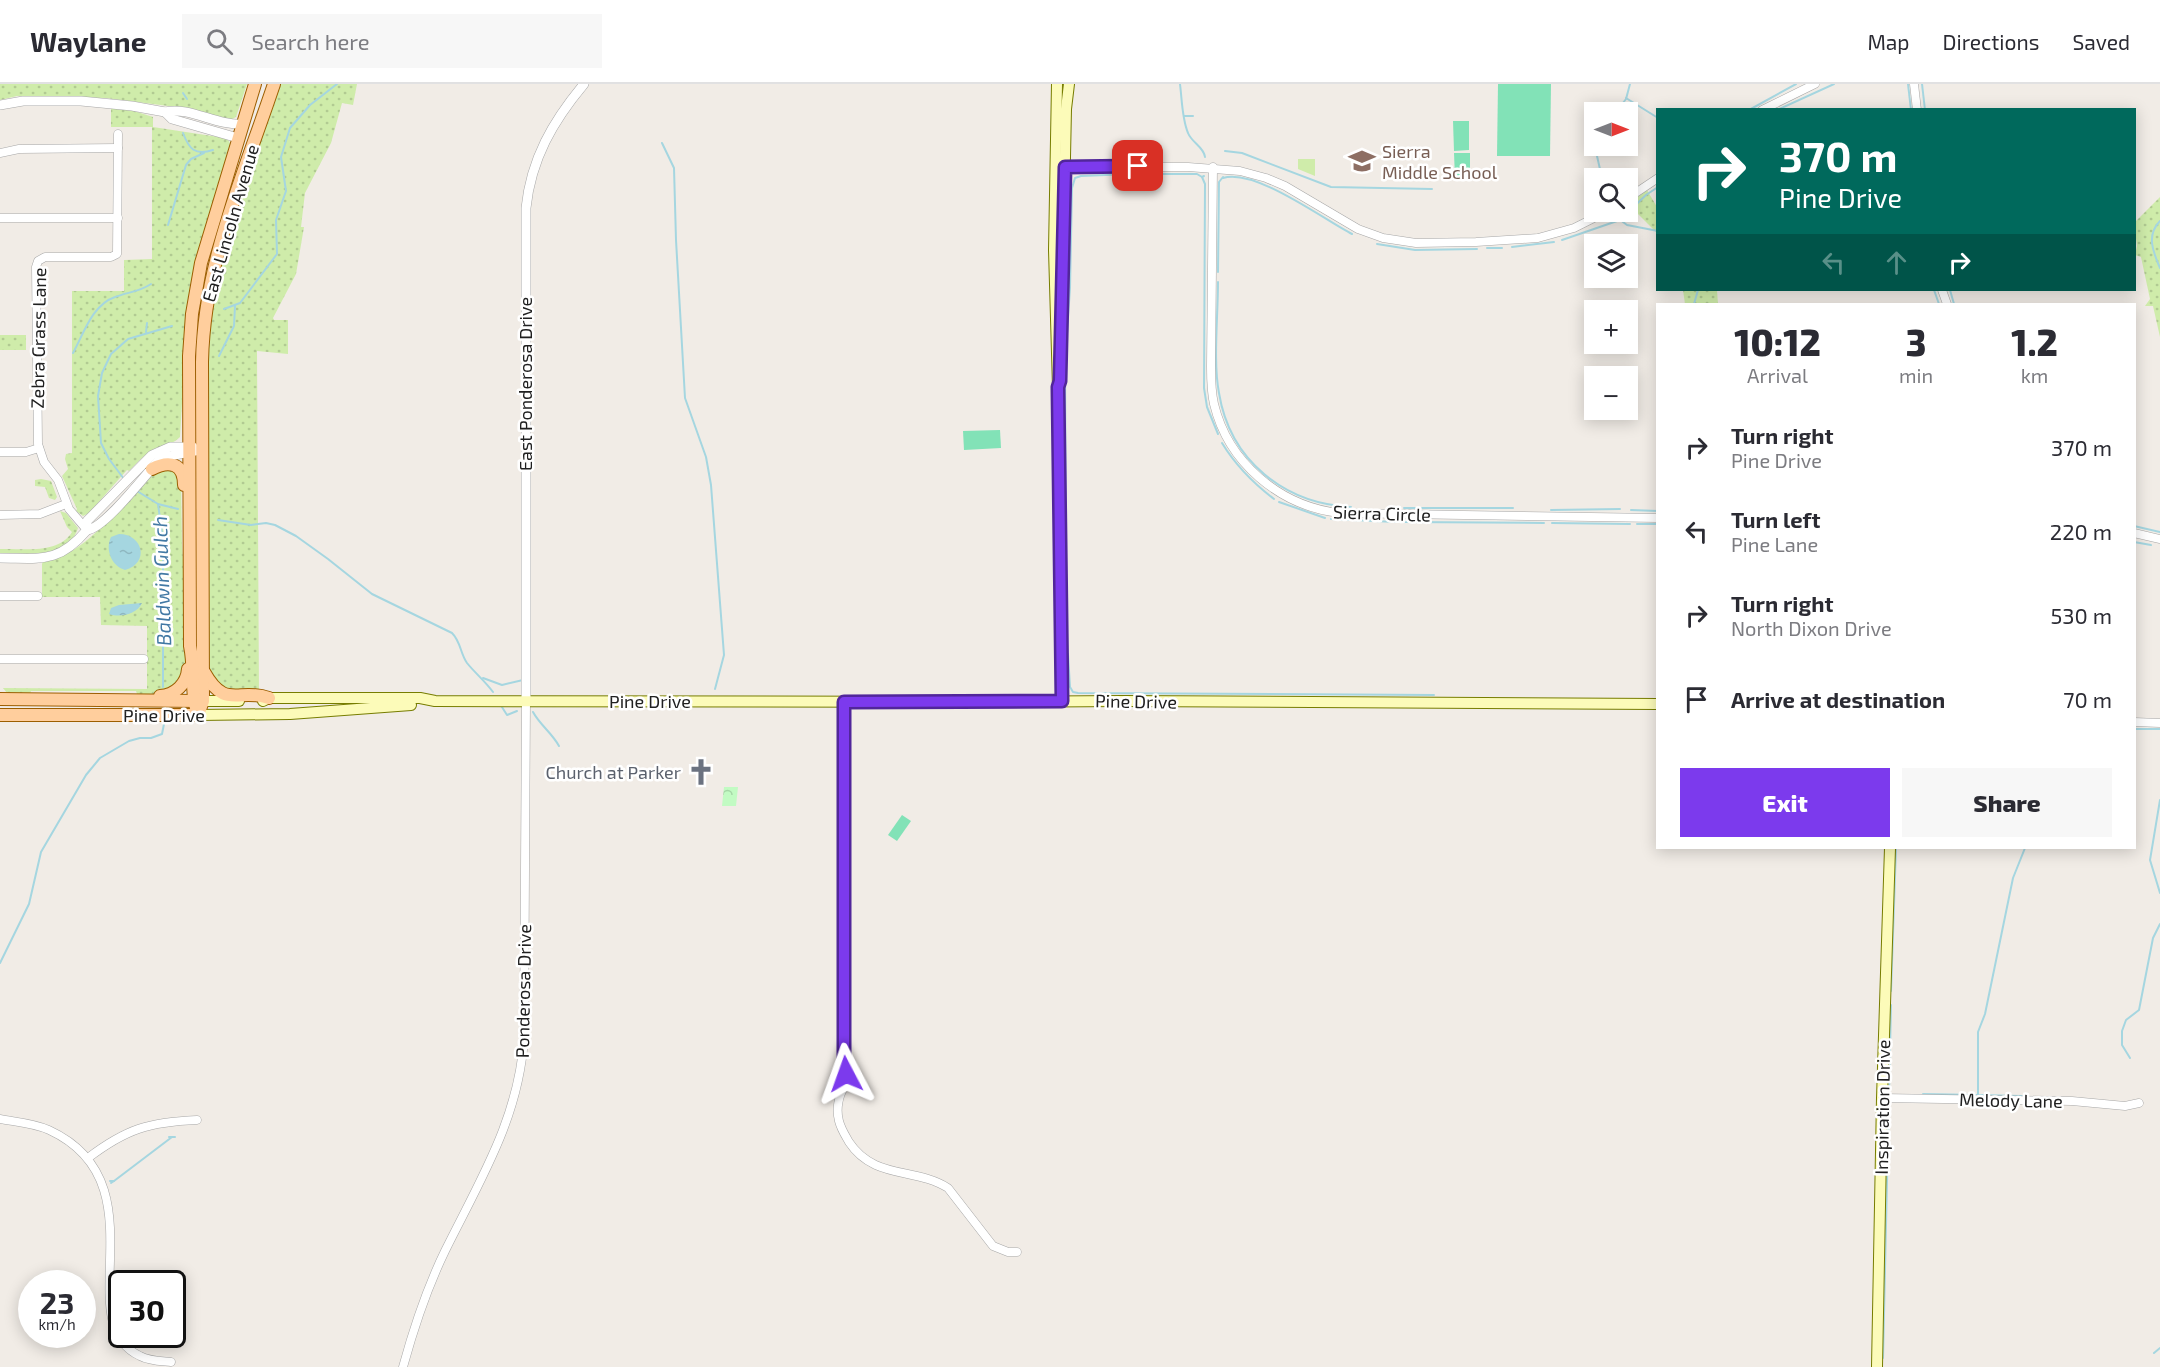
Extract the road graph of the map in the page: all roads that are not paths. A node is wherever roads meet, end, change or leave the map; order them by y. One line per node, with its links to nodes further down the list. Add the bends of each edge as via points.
1 (255, 84): 12 (main road, East Lincoln Avenue)
2 (274, 84): 26 (main road, East Lincoln Avenue, via 209,286 202,338)
3 (584, 84): 47 (street, East Ponderosa Drive, via 558,117 542,146 530,179 526,208)
4 (1057, 84): 17 (main road)
5 (1069, 84): 17 (main road)
6 (1815, 84): 9 (street)
7 (1914, 84): 10 (street)
8 (0, 105): 11 (street, via 20,101 81,101)
9 (1766, 108)
10 (1917, 108)
11 (165, 112): 12 (street, via 176,110 224,124); 14 (street, via 172,119)
12 (243, 124): 14 (main road, East Lincoln Avenue)
13 (118, 134): 15 (street, Zebra Grass Lane)
14 (238, 138): 25 (main road, East Lincoln Avenue, via 194,299 189,356)
15 (118, 148): 16 (street, via 19,148); 22 (street, Zebra Grass Lane)
16 (0, 153)
17 (1060, 167): 18 (street); 49 (main road)
18 (1213, 167): 23 (street, via 1272,180 1358,229 1409,242 1532,239); 31 (street, Sierra Circle, via 1213,399 1231,444 1263,481 1302,504 1339,513)
19 (1656, 179): 20 (street)
20 (1638, 191)
21 (0, 218): 22 (street)
22 (118, 218): 24 (street, Zebra Grass Lane, via 114,256 46,257 37,263)
23 (1586, 222)
24 (39, 448): 27 (street); 29 (street, Zebra Grass Lane)
25 (189, 450): 26 (street); 28 (street, via 165,457); 32 (main road, East Lincoln Avenue); 33 (street, via 160,450 148,458 87,521)
26 (202, 450): 42 (main road, East Lincoln Avenue)
27 (0, 452)
28 (152, 469): 32 (main road, via 169,464 181,471 184,517); 33 (street, via 92,530)
29 (66, 504): 30 (street, via 40,514); 33 (street, Zebra Grass Lane)
30 (0, 515)
31 (1656, 518)
32 (189, 525): 39 (main road, East Lincoln Avenue)
33 (87, 530): 36 (street, via 57,555)
34 (2136, 533): 35 (street)
35 (2160, 538)
36 (0, 558)
37 (0, 596): 38 (street)
38 (38, 596)
39 (190, 646): 45 (main road, via 187,677 172,693); 46 (main road, East Lincoln Avenue)
40 (0, 659): 41 (street)
41 (144, 659)
42 (203, 670): 43 (main road, via 224,695); 46 (main road, East Lincoln Avenue)
43 (269, 698): 46 (main road, Pine Drive); 48 (main road, Pine Drive)
44 (0, 699): 45 (main road, Pine Drive)
45 (108, 699): 46 (main road, Pine Drive)
46 (198, 700): 53 (main road, East Lincoln Avenue)
47 (526, 700): 48 (main road, Pine Drive); 50 (main road, Pine Drive); 64 (street, Ponderosa Drive, via 521,1068 500,1140 431,1281)
48 (435, 701): 53 (main road, Pine Drive, via 290,714)
49 (1062, 701): 50 (main road, Pine Drive); 51 (main road, Pine Drive)
50 (844, 702): 62 (street, via 844,1065 855,1083 841,1092 837,1112 841,1128 868,1162 948,1188 993,1246)
51 (1656, 704)
52 (0, 715): 53 (main road, Pine Drive)
53 (198, 715)
54 (2136, 722): 55 (street)
55 (2160, 723)
56 (1890, 849): 57 (main road, Inspiration Drive)
57 (1882, 1098): 58 (street, Melody Lane, via 2072,1101 2126,1106); 65 (main road, Inspiration Drive)
58 (2139, 1103)
59 (0, 1119): 61 (street, via 48,1129)
60 (197, 1120): 61 (street, via 162,1122 136,1129)
61 (88, 1158): 63 (street, via 102,1183 109,1208 113,1327 133,1353 148,1360)
62 (1017, 1252)
63 (171, 1362)
64 (403, 1367)
65 (1877, 1367)

